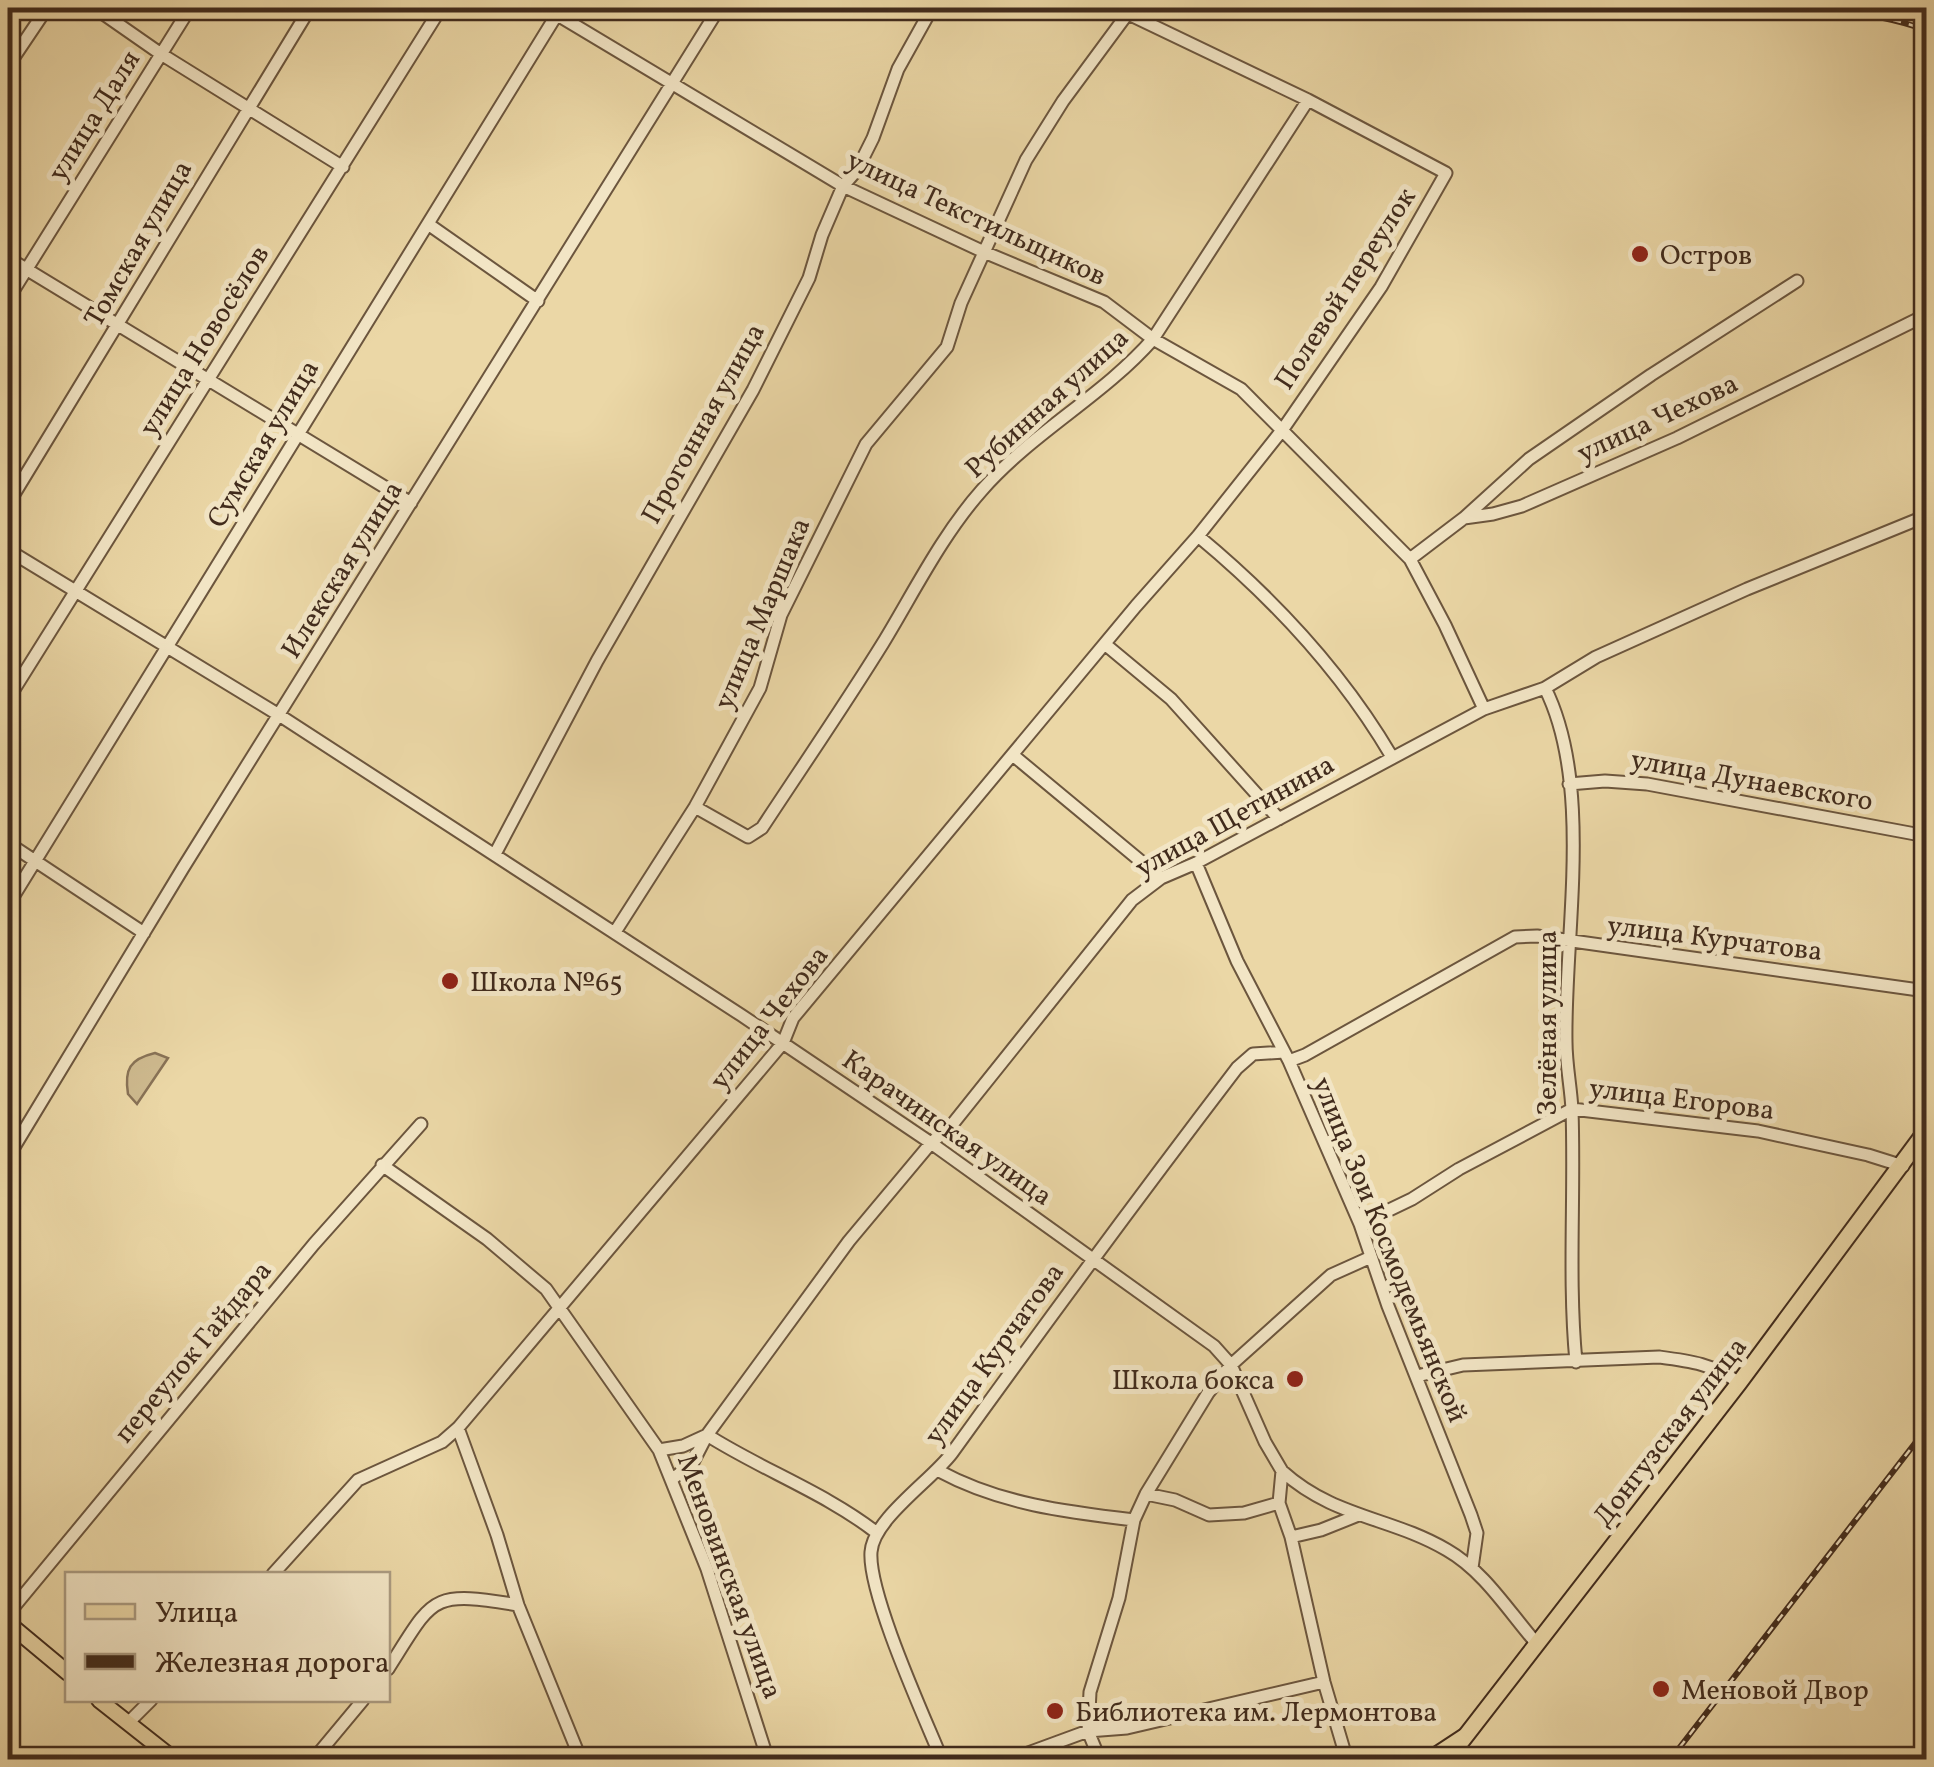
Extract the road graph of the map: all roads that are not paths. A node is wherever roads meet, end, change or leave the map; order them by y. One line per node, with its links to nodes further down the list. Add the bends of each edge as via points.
1 (47, 8): 11 (street)
2 (94, 8): 10 (street)
3 (190, 8): 10 (street, улица Даля)
4 (310, 8): 14 (street, Томская улица)
5 (441, 8): 15 (street, улица Новосёлов)
6 (718, 8): 12 (street, Илекская улица)
7 (932, 8): 16 (street, Прогонная улица, via 898,68 873,138)
8 (1125, 9): 13 (street); 18 (street, улица Маршака, via 1026,160)
9 (555, 10): 12 (street, улица Текстильщиков); 17 (street, Сумская улица)
10 (161, 54): 14 (street); 20 (street, улица Даля)
11 (8, 66)
12 (672, 86): 16 (street, улица Текстильщиков); 23 (street, Илекская улица)
13 (1308, 100): 26 (street, Рубинная улица); 29 (street, Полевой переулок, via 1446,173 1381,287)
14 (247, 106): 15 (street); 25 (street, Томская улица)
15 (343, 167): 27 (street, улица Новосёлов)
16 (843, 186): 18 (street, улица Текстильщиков); 53 (street, Прогонная улица, via 809,278 752,390)
17 (428, 224): 23 (street); 30 (street, Сумская улица)
18 (984, 252): 26 (street, улица Текстильщиков, via 1104,302); 49 (street, улица Маршака, via 948,347 866,444 781,615 760,688)
19 (8, 258): 20 (street)
20 (26, 269): 22 (street, улица Даля); 25 (street)
21 (1798, 281): 35 (street, via 1529,459)
22 (8, 300)
23 (538, 301): 32 (street, Илекская улица)
24 (1926, 314): 35 (street, улица Чехова, via 1574,484 1522,506)
25 (120, 324): 27 (street); 33 (street, Томская улица)
26 (1153, 339): 28 (street, улица Текстильщиков, via 1241,389); 49 (street, Рубинная улица, via 1126,369 1020,454 959,518 762,828 748,837)
27 (208, 377): 30 (street); 39 (street, улица Новосёлов)
28 (1266, 413): 29 (street, улица Текстильщиков); 31 (street)
29 (1283, 428): 31 (street, улица Чехова); 38 (street, улица Текстильщиков)
30 (296, 432): 32 (street); 41 (street, Сумская улица)
31 (1268, 448): 36 (street, улица Чехова)
32 (412, 503): 45 (street, Илекская улица)
33 (8, 504)
34 (1926, 516): 42 (street, улица Щетинина, via 1730,596 1596,657)
35 (1464, 518): 38 (street, улица Чехова)
36 (1198, 536): 40 (street, улица Чехова); 47 (street, via 1289,620)
37 (8, 550): 39 (street, Карачинская улица)
38 (1410, 559): 44 (street, улица Текстильщиков)
39 (76, 592): 41 (street, Карачинская улица); 43 (street, улица Новосёлов)
40 (1106, 644): 46 (street, улица Чехова); 50 (street, via 1171,699)
41 (168, 648): 45 (street, Карачинская улица); 54 (street, Сумская улица)
42 (1546, 688): 44 (street, улица Щетинина); 48 (street, Зелёная улица, via 1557,712)
43 (8, 699)
44 (1484, 709): 47 (street, улица Щетинина)
45 (280, 715): 53 (street, Карачинская улица); 59 (street, Илекская улица)
46 (1014, 756): 56 (street); 63 (street, улица Чехова, via 793,1018)
47 (1392, 757): 50 (street, улица Щетинина)
48 (1569, 784): 51 (street, улица Дунаевского, via 1647,784); 60 (street, Зелёная улица, via 1575,876)
49 (696, 807): 58 (street, улица Маршака)
50 (1280, 819): 55 (street, улица Щетинина)
51 (1926, 836)
52 (8, 843): 54 (street)
53 (494, 854): 58 (street, Карачинская улица)
54 (34, 862): 57 (street, Сумская улица); 59 (street)
55 (1196, 863): 56 (street, улица Щетинина); 62 (street, улица Зои Космодемьянской)
56 (1161, 878): 69 (street, улица Щетинина, via 1132,900)
57 (8, 905)
58 (615, 932): 63 (street, Карачинская улица)
59 (144, 933): 70 (street, Илекская улица)
60 (1568, 943): 61 (street, улица Курчатова); 65 (street, улица Курчатова, via 1514,937 1305,1055); 66 (street, Зелёная улица)
61 (1926, 991)
62 (1272, 1026): 64 (street, улица Курчатова); 65 (street, улица Зои Космодемьянской)
63 (783, 1043): 69 (street, Карачинская улица); 76 (street, улица Чехова)
64 (1254, 1054): 65 (street, улица Курчатова); 75 (street, улица Курчатова, via 1236,1068)
65 (1286, 1057): 73 (street, улица Зои Космодемьянской)
66 (1572, 1109): 72 (street, улица Егорова, via 1758,1131); 73 (street, улица Егорова); 77 (street, Зелёная улица, via 1570,1299)
67 (421, 1124): 71 (street, переулок Гайдара)
68 (1926, 1130): 72 (highway, Донгузская улица)
69 (931, 1144): 75 (street, Карачинская улица); 82 (street, улица Щетинина, via 849,1241)
70 (9, 1150)
71 (382, 1165): 76 (street, Меновинская улица, via 486,1239 546,1289); 96 (street, переулок Гайдара)
72 (1902, 1166): 80 (highway, Донгузская улица)
73 (1360, 1224): 74 (street, улица Зои Космодемьянской)
74 (1370, 1256): 78 (street, via 1331,1276); 79 (street, улица Зои Космодемьянской)
75 (1092, 1258): 78 (street, Карачинская улица); 84 (street, улица Курчатова)
76 (560, 1310): 81 (street, улица Чехова); 83 (street, Меновинская улица)
77 (1576, 1362): 79 (street, via 1463,1364); 80 (street, via 1691,1361 1720,1368)
78 (1231, 1365): 85 (street, Карачинская улица); 87 (street)
79 (1416, 1376): 93 (street, улица Зои Космодемьянской, via 1472,1515)
80 (1738, 1383): 99 (highway, Донгузская улица)
81 (458, 1428): 94 (street, улица Чехова, via 442,1442 358,1480); 95 (street)
82 (708, 1435): 83 (street); 86 (street, улица Щетинина, via 692,1464); 91 (street)
83 (659, 1450): 86 (street, Меновинская улица)
84 (939, 1471): 90 (street, via 1028,1505); 91 (street, улица Курчатова)
85 (1282, 1471): 88 (street); 89 (street)
86 (671, 1480): 113 (street, Меновинская улица)
87 (1146, 1494): 88 (street, via 1210,1514); 90 (street)
88 (1279, 1503): 92 (street)
89 (1356, 1516): 92 (street); 93 (street, via 1436,1544)
90 (1134, 1520): 108 (street, via 1090,1692)
91 (877, 1533): 114 (street, via 871,1552 880,1600)
92 (1292, 1537): 103 (street)
93 (1472, 1568): 99 (street)
94 (275, 1572)
95 (518, 1605): 101 (street, via 444,1599 428,1607); 112 (street)
96 (8, 1614)
97 (8, 1623): 102 (main road)
98 (1926, 1626): 100 (street)
99 (1537, 1644): 109 (highway, Донгузская улица)
100 (1926, 1644)
101 (390, 1666)
102 (65, 1670)
103 (1324, 1682): 108 (street); 117 (street)
104 (102, 1702): 107 (main road)
105 (149, 1702): 107 (street)
106 (361, 1702): 111 (street)
107 (128, 1724): 110 (main road)
108 (1088, 1731): 115 (street); 116 (street)
109 (1468, 1734): 118 (main road); 119 (highway, Донгузская улица); 120 (main road)
110 (175, 1760)
111 (313, 1760)
112 (581, 1760)
113 (768, 1760)
114 (942, 1760)
115 (1009, 1760)
116 (1100, 1760)
117 (1347, 1760)
118 (1428, 1760)
119 (1447, 1760)
120 (1459, 1760)

